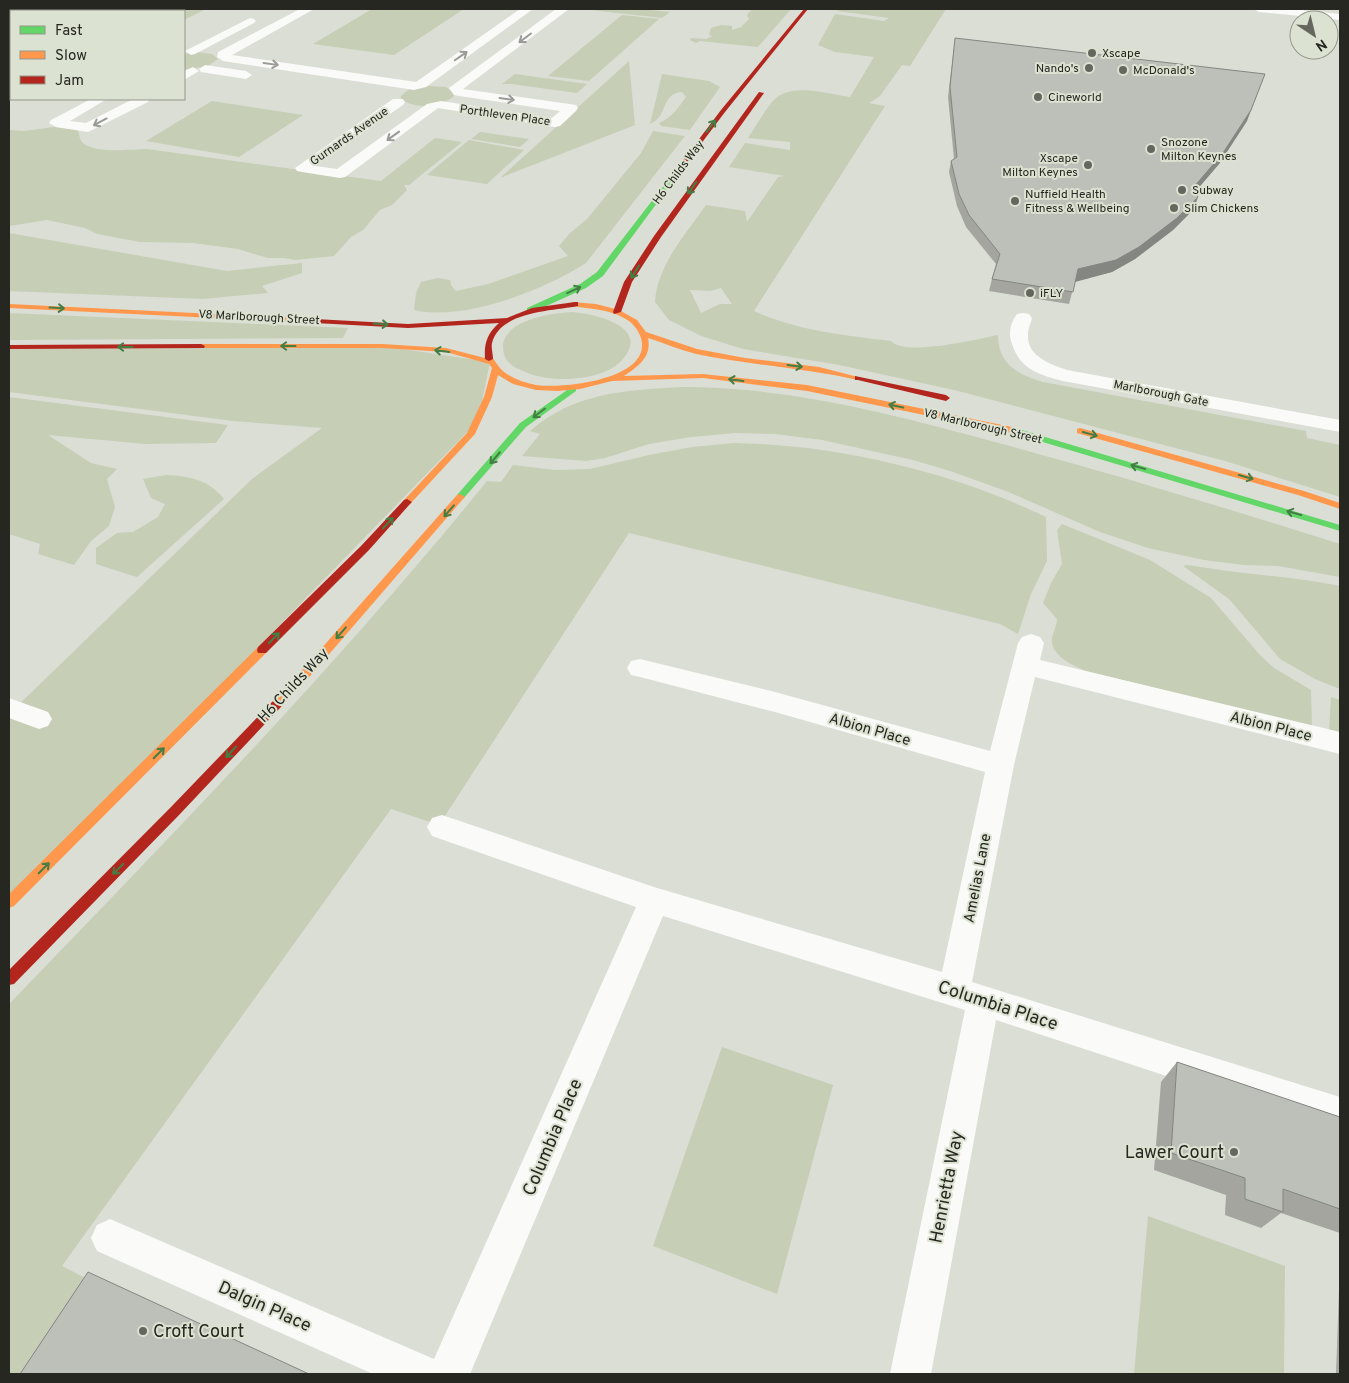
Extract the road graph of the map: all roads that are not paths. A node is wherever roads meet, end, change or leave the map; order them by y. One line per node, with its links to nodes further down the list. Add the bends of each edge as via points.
1 (308, 9): 11 (street)
2 (527, 9): 15 (street, one-way to 2)
3 (564, 9): 16 (street, one-way to 16)
4 (806, 9): 22 (street, H6 Childs Way, one-way to 4, via 583,286 600,274 723,111)
5 (1259, 9): 9 (street)
6 (1302, 9): 8 (street)
7 (264, 13): 10 (street)
8 (1340, 13)
9 (1340, 17)
10 (186, 52): 11 (street, via 210,51)
11 (223, 56): 12 (street, via 219,64); 15 (street, one-way to 15)
12 (191, 72): 13 (street)
13 (262, 78)
14 (769, 83): 23 (street, H6 Childs Way, one-way to 23, via 658,236 628,282)
15 (417, 85): 16 (street, via 440,84); 17 (street, via 399,91)
16 (457, 90): 20 (street, via 456,99); 20 (street, Porthleven Place, one-way to 20, via 571,108 555,123)
17 (392, 99): 20 (street, via 412,107); 20 (street, Gurnards Avenue, one-way to 17, via 340,174 302,168)
18 (98, 100): 19 (street, one-way to 18, via 88,128 56,123)
19 (141, 100)
20 (437, 106)
21 (9, 306): 25 (street, V8 Marlborough Street, one-way to 25, via 408,326)
22 (530, 310): 23 (street, via 575,304); 25 (street)
23 (617, 312): 26 (street, via 635,322)
24 (1023, 318): 32 (street, Marlborough Gate, via 1018,335 1025,356 1041,367)
25 (508, 320): 28 (street, via 493,332 486,347)
26 (645, 334): 29 (street, via 646,350 636,366); 31 (street, V8 Marlborough Street, one-way to 31, via 695,351 819,369)
27 (9, 347): 28 (street, V8 Marlborough Street, one-way to 27, via 446,350 382,346)
28 (493, 365): 30 (street, V8 Marlborough Street, via 509,378 527,385); 43 (street, one-way to 28, via 365,548 447,461 471,434 488,397)
29 (615, 379): 30 (street); 35 (street, V8 Marlborough Street, one-way to 29, via 1005,429 807,388 703,376)
30 (573, 389): 44 (street, H6 Childs Way, one-way to 44, via 523,425 308,671)
31 (962, 402)
32 (1340, 426)
33 (1065, 427): 34 (street, V8 Marlborough Street, one-way to 34)
34 (1340, 506)
35 (1340, 528)
36 (640, 668): 40 (street, Albion Place)
37 (9, 708): 38 (street)
38 (39, 719)
39 (1340, 743): 40 (street, Albion Place, via 1029,655)
40 (1000, 765): 45 (street, Amelias Lane)
41 (442, 828): 42 (street, Columbia Place)
42 (654, 900): 45 (street, Columbia Place); 49 (street, Columbia Place)
43 (9, 902)
44 (9, 979)
45 (968, 996): 46 (street, Columbia Place); 50 (street, Henrietta Way)
46 (1340, 1115)
47 (110, 1238): 48 (street, Dalgin Place)
48 (420, 1374)
49 (449, 1374)
50 (910, 1374)

